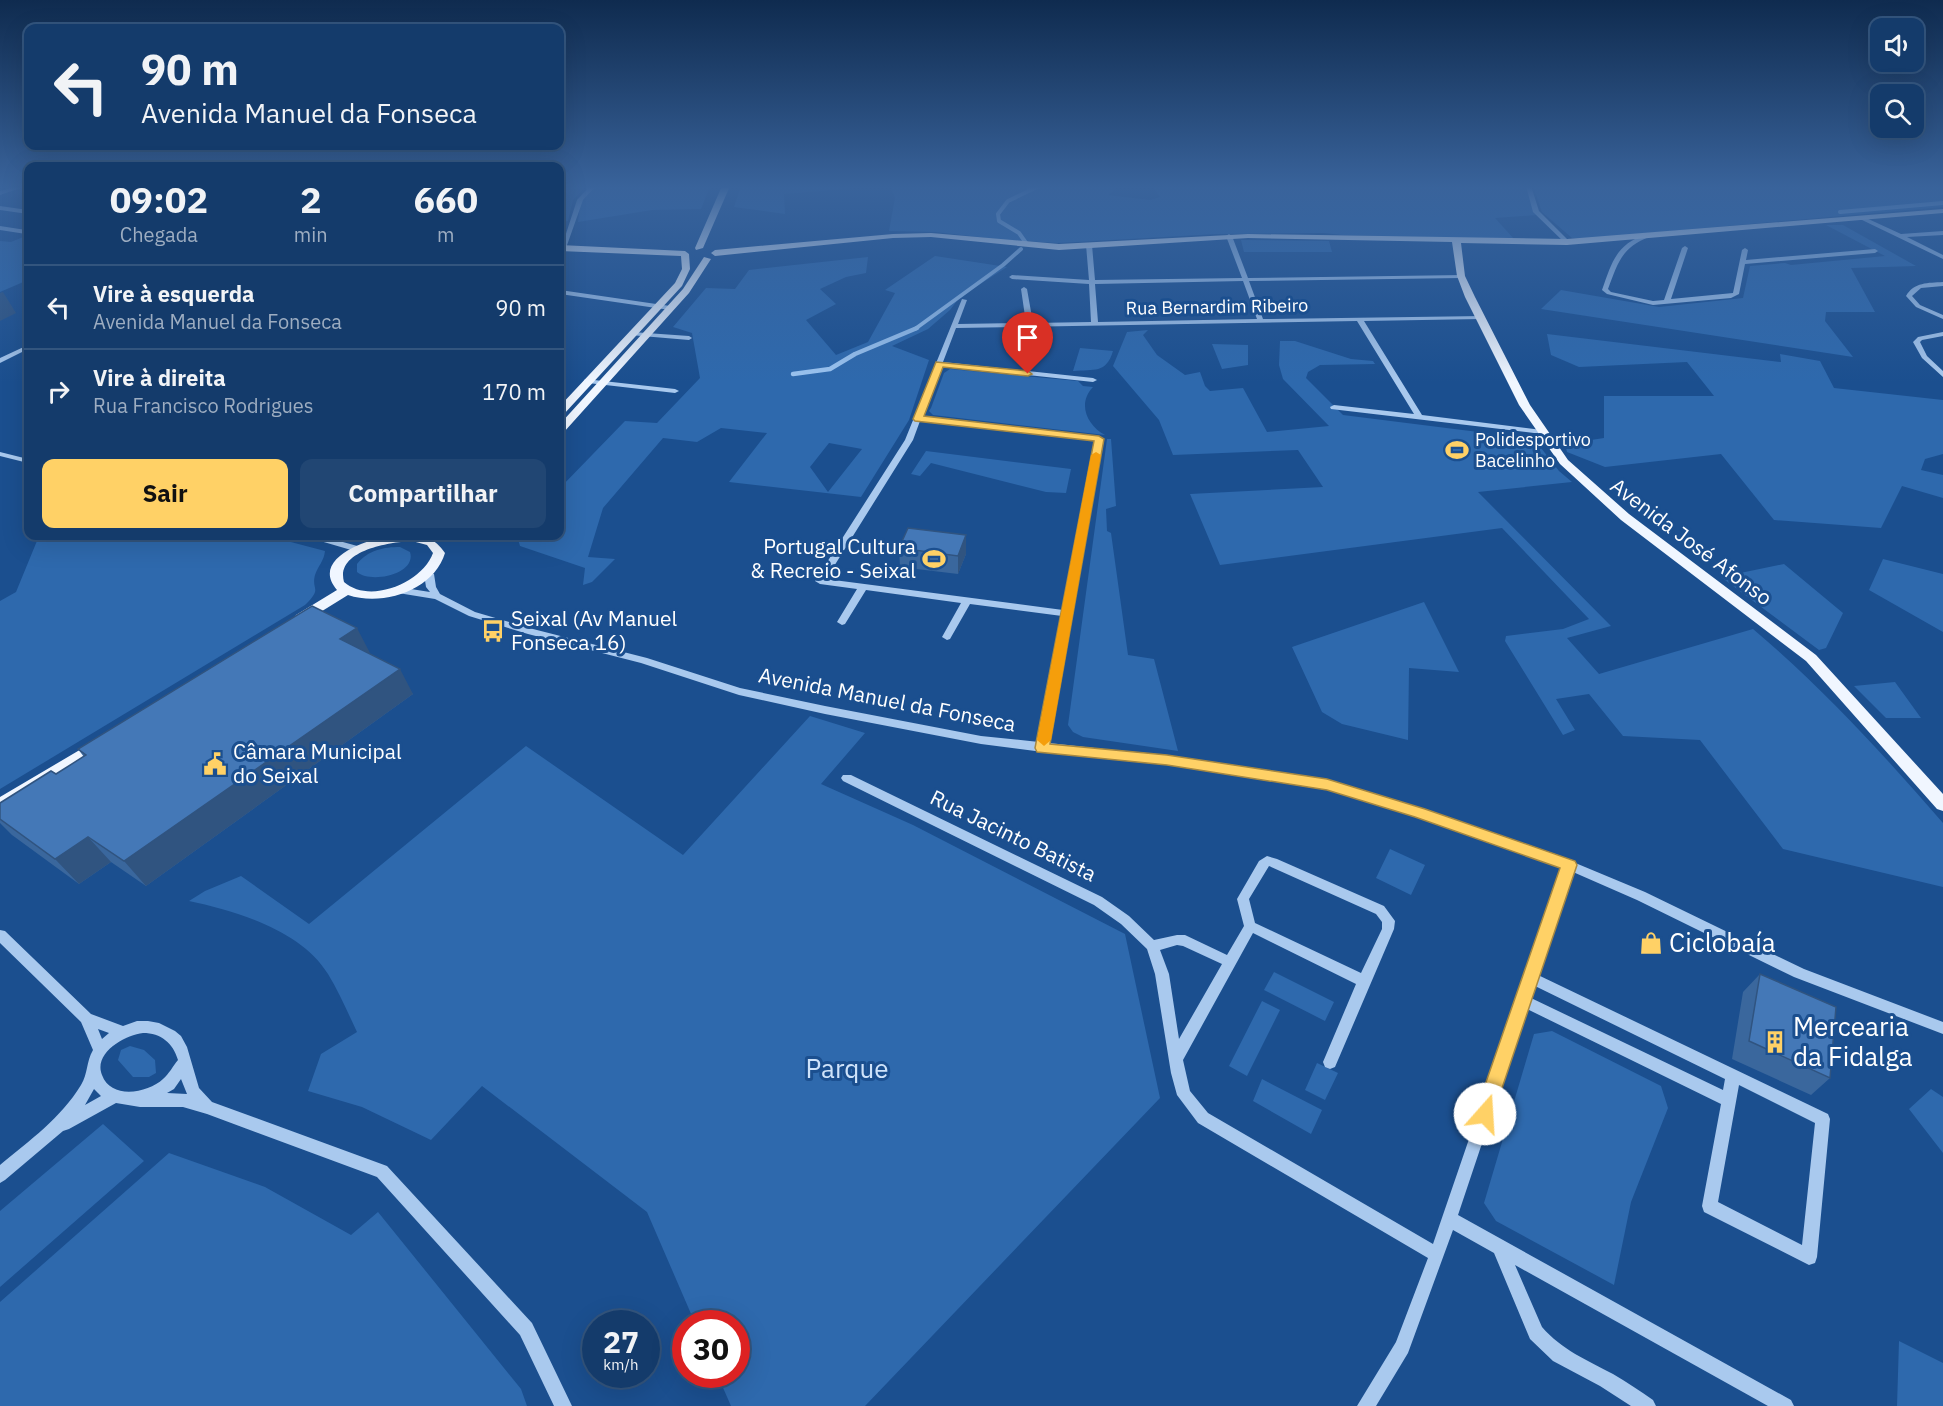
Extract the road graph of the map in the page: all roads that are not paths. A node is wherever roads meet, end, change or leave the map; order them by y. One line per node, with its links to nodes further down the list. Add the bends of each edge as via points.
1 (619, 252): 12 (main road)
2 (693, 252): 12 (main road)
3 (730, 252): 11 (main road)
4 (1089, 252): 18 (street)
5 (1235, 252): 17 (street)
6 (1458, 252): 15 (main road, Avenida José Afonso)
7 (1620, 252): 23 (street, via 1605,290 1630,300)
8 (1684, 252): 23 (street)
9 (1745, 252): 14 (street)
10 (1868, 252): 14 (street)
11 (715, 253): 13 (main road)
12 (686, 256): 13 (main road); 24 (main road, via 686,269 679,284)
13 (706, 259): 25 (main road, via 693,282)
14 (1742, 262): 23 (street, via 1736,294)
15 (1461, 276): 17 (street); 27 (main road, Avenida José Afonso)
16 (1012, 277): 18 (street)
17 (1247, 280): 18 (street); 30 (street)
18 (1090, 282): 31 (street)
19 (1943, 284): 26 (street, via 1918,286 1909,296)
20 (1024, 289): 32 (street)
21 (564, 293): 24 (street)
22 (964, 300): 33 (street)
23 (1666, 302)
24 (658, 306): 25 (street); 34 (main road)
25 (670, 308): 36 (main road)
26 (1935, 315): 28 (street); 37 (street, via 1942,323)
27 (1481, 317): 29 (street, Rua Bernardim Ribeiro); 52 (main road, Avenida José Afonso)
28 (1943, 317)
29 (1359, 320): 30 (street, Rua Bernardim Ribeiro); 49 (street)
30 (1260, 321): 31 (street, Rua Bernardim Ribeiro)
31 (1095, 324): 32 (street, Rua Bernardim Ribeiro)
32 (1030, 325): 33 (street, Rua Bernardim Ribeiro)
33 (954, 326): 41 (street)
34 (632, 334): 36 (street); 44 (main road)
35 (1943, 334): 37 (street)
36 (646, 335): 38 (street); 45 (main road)
37 (1932, 335): 42 (street, via 1916,342 1924,357)
38 (688, 338)
39 (24, 349): 40 (street)
40 (0, 361)
41 (940, 364): 43 (street); 50 (street)
42 (1943, 375)
43 (1094, 380)
44 (588, 381): 45 (street); 48 (main road)
45 (602, 383): 46 (street); 51 (main road)
46 (675, 391)
47 (1334, 407): 49 (street)
48 (564, 408)
49 (1419, 417): 52 (street)
50 (918, 419): 62 (street, via 909,440 820,581); 67 (street, via 1099,439)
51 (564, 425)
52 (1542, 432): 76 (main road, Avenida José Afonso, via 1563,461 1598,496 1811,658)
53 (0, 454): 54 (street)
54 (24, 461)
55 (327, 540): 60 (street)
56 (384, 540): 60 (main road)
57 (423, 540): 59 (main road)
58 (442, 540): 59 (main road)
59 (437, 547): 61 (main road, via 439,559)
60 (358, 549): 63 (main road, via 336,574 338,583)
61 (429, 574): 64 (main road); 65 (street)
62 (863, 587): 66 (street); 68 (street)
63 (346, 590): 64 (main road, via 364,594); 69 (main road)
64 (398, 590): 65 (street, Avenida Manuel da Fonseca)
65 (437, 596): 72 (street, Avenida Manuel da Fonseca, via 487,620 653,663 739,691 959,736)
66 (967, 601): 67 (street); 70 (street)
67 (1067, 614): 72 (street)
68 (842, 622)
69 (288, 627)
70 (947, 637)
71 (116, 734): 74 (main road)
72 (1042, 748): 78 (street, Avenida Manuel da Fonseca, via 1177,761 1327,784)
73 (847, 778): 81 (street, Rua Jacinto Batista, via 1098,901)
74 (40, 782): 75 (main road); 77 (main road)
75 (0, 805)
76 (1943, 805)
77 (0, 812)
78 (1569, 865): 83 (street); 87 (street, Avenida Manuel da Fonseca, via 1799,973)
79 (1250, 926): 82 (street); 84 (street); 84 (street, via 1243,899 1267,861 1380,910 1387,917 1388,929)
80 (0, 935): 86 (street)
81 (1152, 946): 82 (street, via 1185,941); 90 (street, Rua Jacinto Batista, via 1165,985)
82 (1230, 962): 90 (street)
83 (1531, 978): 85 (street); 94 (street)
84 (1364, 981): 91 (street)
85 (1523, 1001): 97 (street); 101 (street)
86 (86, 1018): 88 (street); 89 (street)
87 (1943, 1028)
88 (123, 1032): 89 (street); 92 (street, via 149,1026 171,1035 184,1053)
89 (100, 1050): 93 (street, via 93,1062)
90 (1176, 1059): 103 (street, Rua Jacinto Batista, via 1184,1095 1203,1118)
91 (1330, 1062)
92 (184, 1063): 96 (street, via 168,1086); 98 (street, via 194,1092)
93 (94, 1075): 95 (street, via 104,1090); 99 (street, via 85,1095)
94 (1733, 1076): 97 (street); 97 (street, via 1823,1119 1809,1257 1710,1206)
95 (115, 1096): 96 (street); 99 (street)
96 (140, 1100): 98 (street, via 183,1100)
97 (1728, 1100)
98 (207, 1107): 104 (street, via 382,1171 526,1329)
99 (56, 1128): 100 (street)
100 (0, 1174)
101 (1449, 1219): 102 (street); 103 (street)
102 (1500, 1248): 106 (street, via 1543,1342); 107 (street)
103 (1437, 1256): 105 (street, via 1401,1347)
104 (563, 1406)
105 (1367, 1406)
106 (1647, 1406)
107 (1785, 1406)

